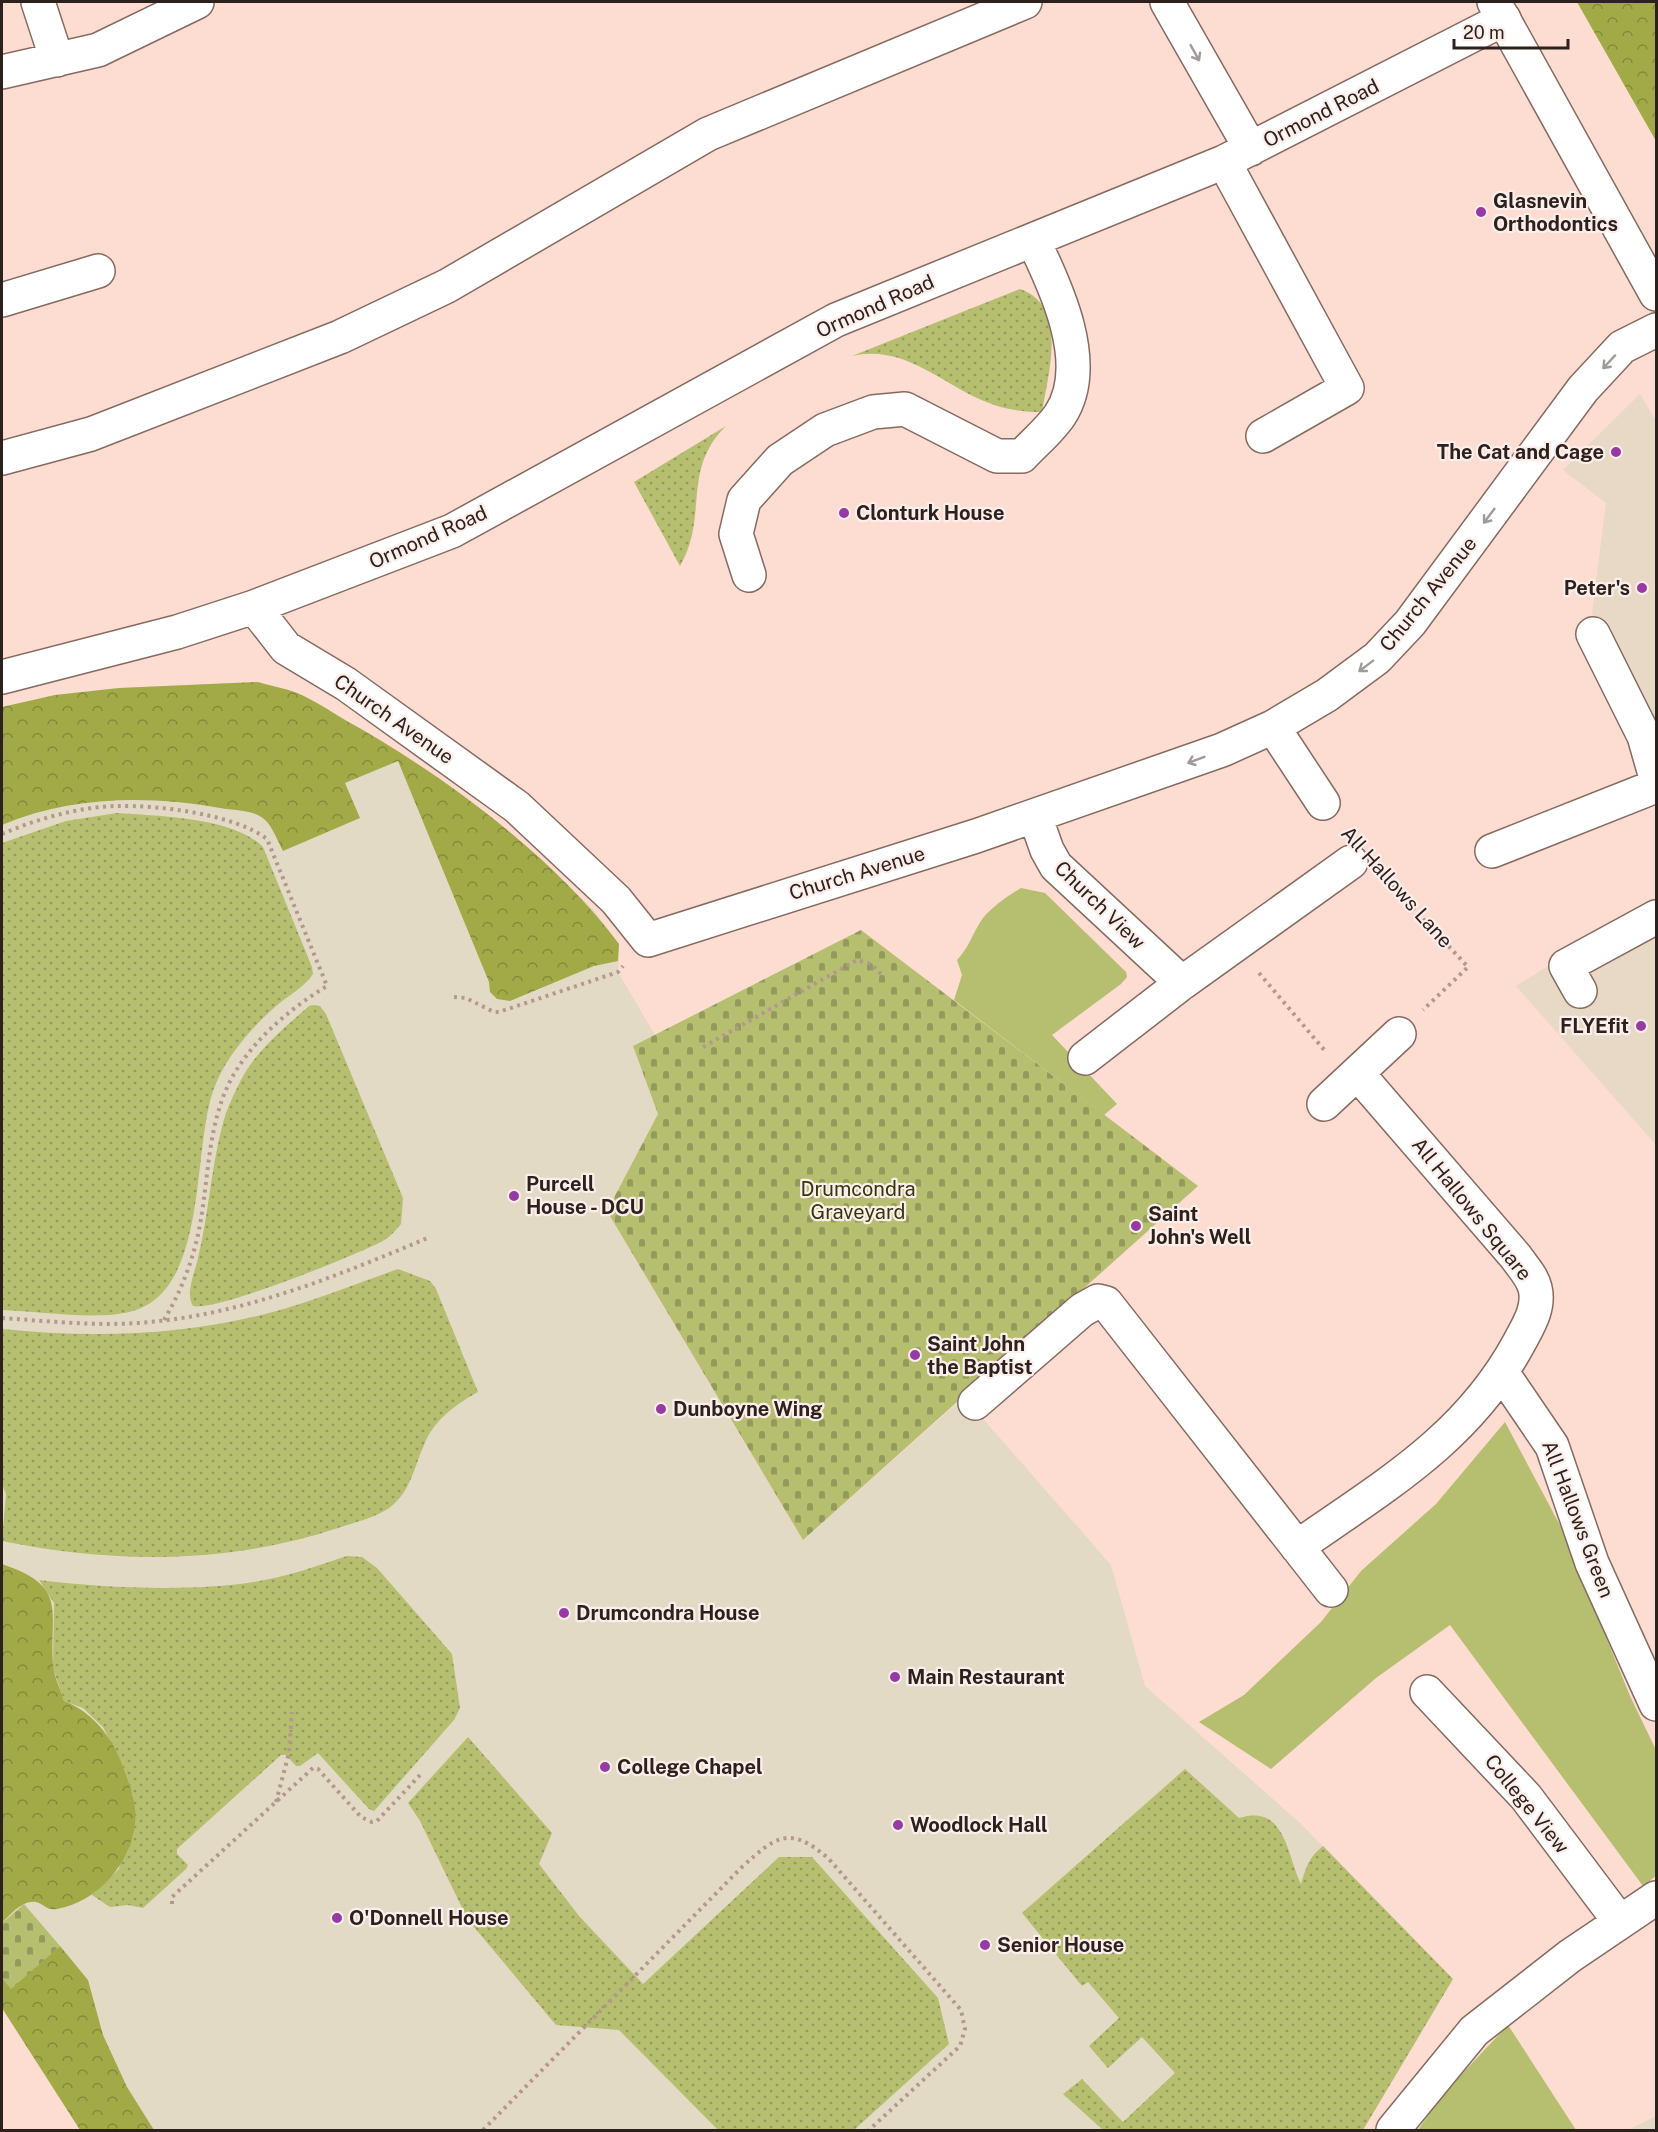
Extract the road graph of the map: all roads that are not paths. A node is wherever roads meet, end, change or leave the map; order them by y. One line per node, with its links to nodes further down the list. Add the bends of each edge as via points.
1 (38, 2): 6 (street)
2 (197, 2): 6 (street, via 98,50)
3 (1025, 2): 15 (street, via 708,134 447,286 340,337 91,434)
4 (1167, 2): 8 (street, one-way to 8)
5 (1499, 10): 8 (street, Ormond Road); 11 (street)
6 (57, 60): 7 (street)
7 (2, 72)
8 (1237, 156): 9 (street, Ormond Road); 14 (street, via 1347,388)
9 (1033, 240): 16 (street, via 1068,324 1074,376 1060,414 1022,456 997,456 905,409 873,412 825,430 780,460 744,500 736,534); 17 (street, Ormond Road, via 836,320 452,531)
10 (98, 271): 12 (street)
11 (1656, 294)
12 (2, 300)
13 (1656, 330): 20 (street, Church Avenue, one-way to 20, via 1622,347 1583,390 1410,623 1377,658 1327,695)
14 (1263, 436)
15 (2, 458)
16 (749, 574)
17 (254, 607): 19 (street, via 177,632); 24 (street, Church Avenue, via 286,648 365,697 516,807 616,900 648,940)
18 (1593, 634): 21 (street, via 1644,736)
19 (2, 677)
20 (1273, 727): 23 (street); 24 (street, Church Avenue, one-way to 24, via 1147,778)
21 (1656, 778)
22 (1656, 786): 25 (street)
23 (1323, 803)
24 (1035, 816): 28 (street, Church View, via 1047,850 1068,879)
25 (1492, 851)
26 (1364, 866): 28 (street, via 1235,945)
27 (1656, 917): 29 (street, via 1566,966)
28 (1182, 983): 31 (street)
29 (1580, 991)
30 (1399, 1034): 32 (street)
31 (1085, 1058)
32 (1344, 1066): 33 (street); 34 (street, All Hallows Square, via 1516,1257 1535,1287 1532,1319)
33 (1324, 1104)
34 (1503, 1374): 36 (street, All Hallows Square, via 1444,1441); 39 (street, All Hallows Green, via 1552,1446 1592,1563)
35 (975, 1403): 36 (street, via 1082,1310 1098,1301 1106,1303)
36 (1297, 1547): 37 (street)
37 (1331, 1590)
38 (1427, 1692): 41 (street, College View, via 1526,1797)
39 (1656, 1704)
40 (1656, 1898): 41 (street)
41 (1620, 1922): 42 (street, via 1474,2031)
42 (1393, 2130)

